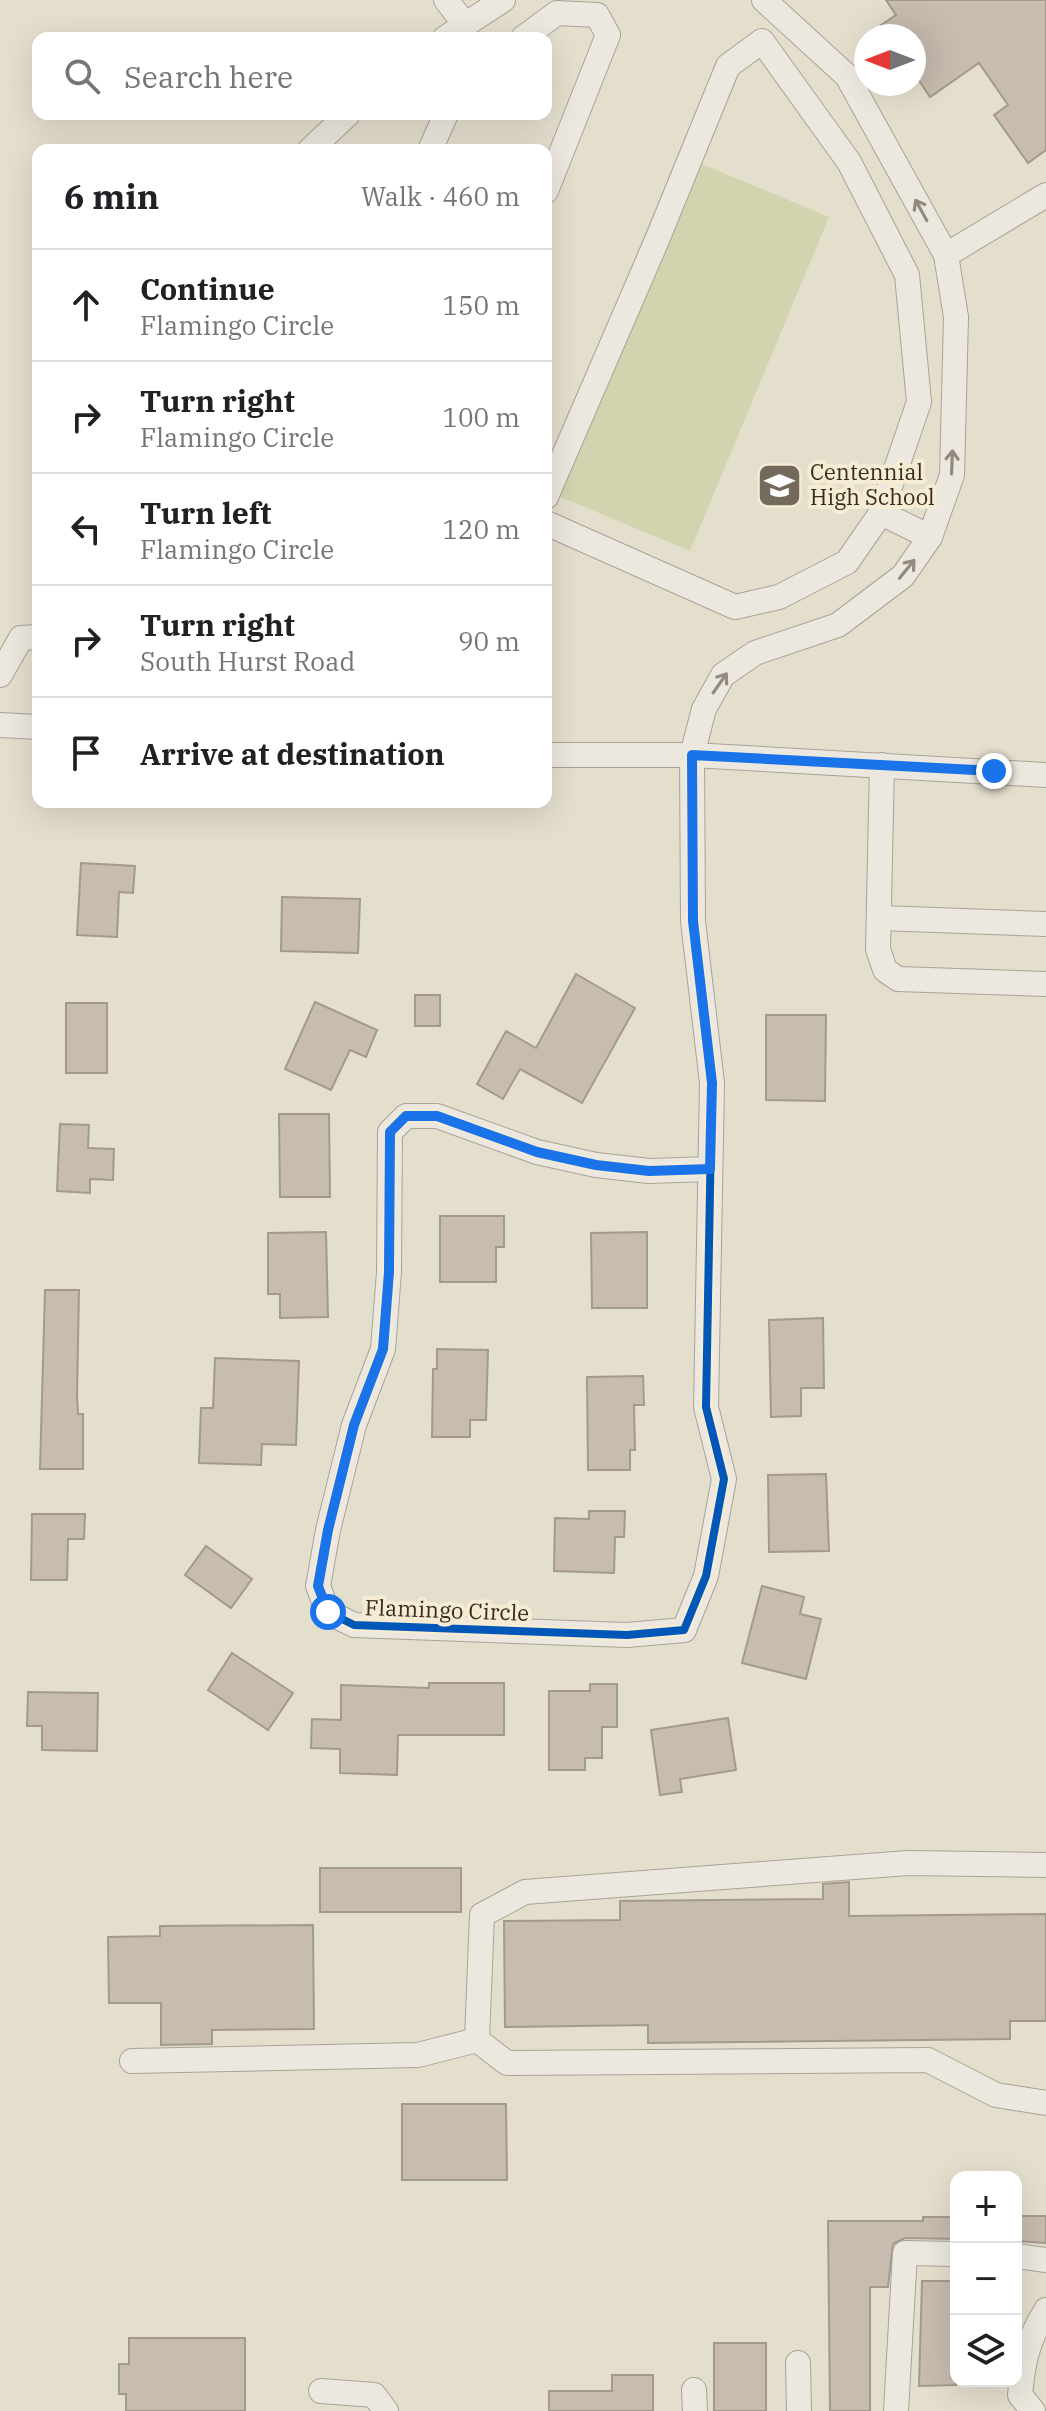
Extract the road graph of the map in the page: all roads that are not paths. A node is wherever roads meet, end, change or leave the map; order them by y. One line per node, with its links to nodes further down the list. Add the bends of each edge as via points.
1 (446, 0): 4 (street)
2 (503, 0): 4 (street)
3 (764, 0): 13 (street, Flamingo Circle, one-way to 3, via 847,76)
4 (464, 23): 5 (street)
5 (453, 32)
6 (531, 32): 11 (street, via 557,13 597,15 608,35)
7 (342, 120): 9 (street)
8 (443, 120): 10 (street)
9 (316, 144)
10 (433, 144)
11 (552, 176)
12 (1046, 195): 13 (street)
13 (946, 255): 17 (street, Flamingo Circle, one-way to 13, via 952,475 956,317)
14 (552, 483): 15 (street, via 728,66 762,41 849,162 907,275 919,402)
15 (881, 513): 16 (street, via 847,562 779,597 735,607); 17 (street)
16 (552, 526)
17 (930, 537): 23 (street, Flamingo Circle, one-way to 17, via 704,709 723,675 755,653 838,625 903,576)
18 (32, 637): 19 (street, via 21,638)
19 (0, 675)
20 (0, 725): 21 (street)
21 (32, 727)
22 (552, 755): 23 (street)
23 (692, 755): 24 (street); 29 (street, Flamingo Circle, via 693,921 712,1083)
24 (882, 765): 25 (street); 26 (street)
25 (1046, 775)
26 (880, 918): 27 (street); 28 (street, via 878,949 885,970 898,979)
27 (1046, 924)
28 (1046, 984)
29 (710, 1169): 29 (street, Flamingo Circle, via 706,1407 724,1479 706,1576 684,1630 627,1635 354,1625 328,1612 318,1586 328,1530 354,1425 383,1349 390,1132 406,1116 437,1116 537,1152 596,1165 649,1171)
30 (1046, 1865): 31 (street, via 908,1863 525,1892 482,1915)
31 (477, 2040): 32 (street, via 418,2055); 33 (street, via 507,2063 928,2060 996,2095)
32 (132, 2061)
33 (1046, 2103)
34 (950, 2254): 42 (street, via 905,2253)
35 (1022, 2257): 36 (street)
36 (1046, 2260)
37 (1046, 2310): 43 (street, via 1032,2332 1023,2367 1020,2395)
38 (798, 2363): 41 (street)
39 (321, 2391): 40 (street, via 374,2395)
40 (386, 2411)
41 (799, 2411)
42 (896, 2411)
43 (1033, 2411)

